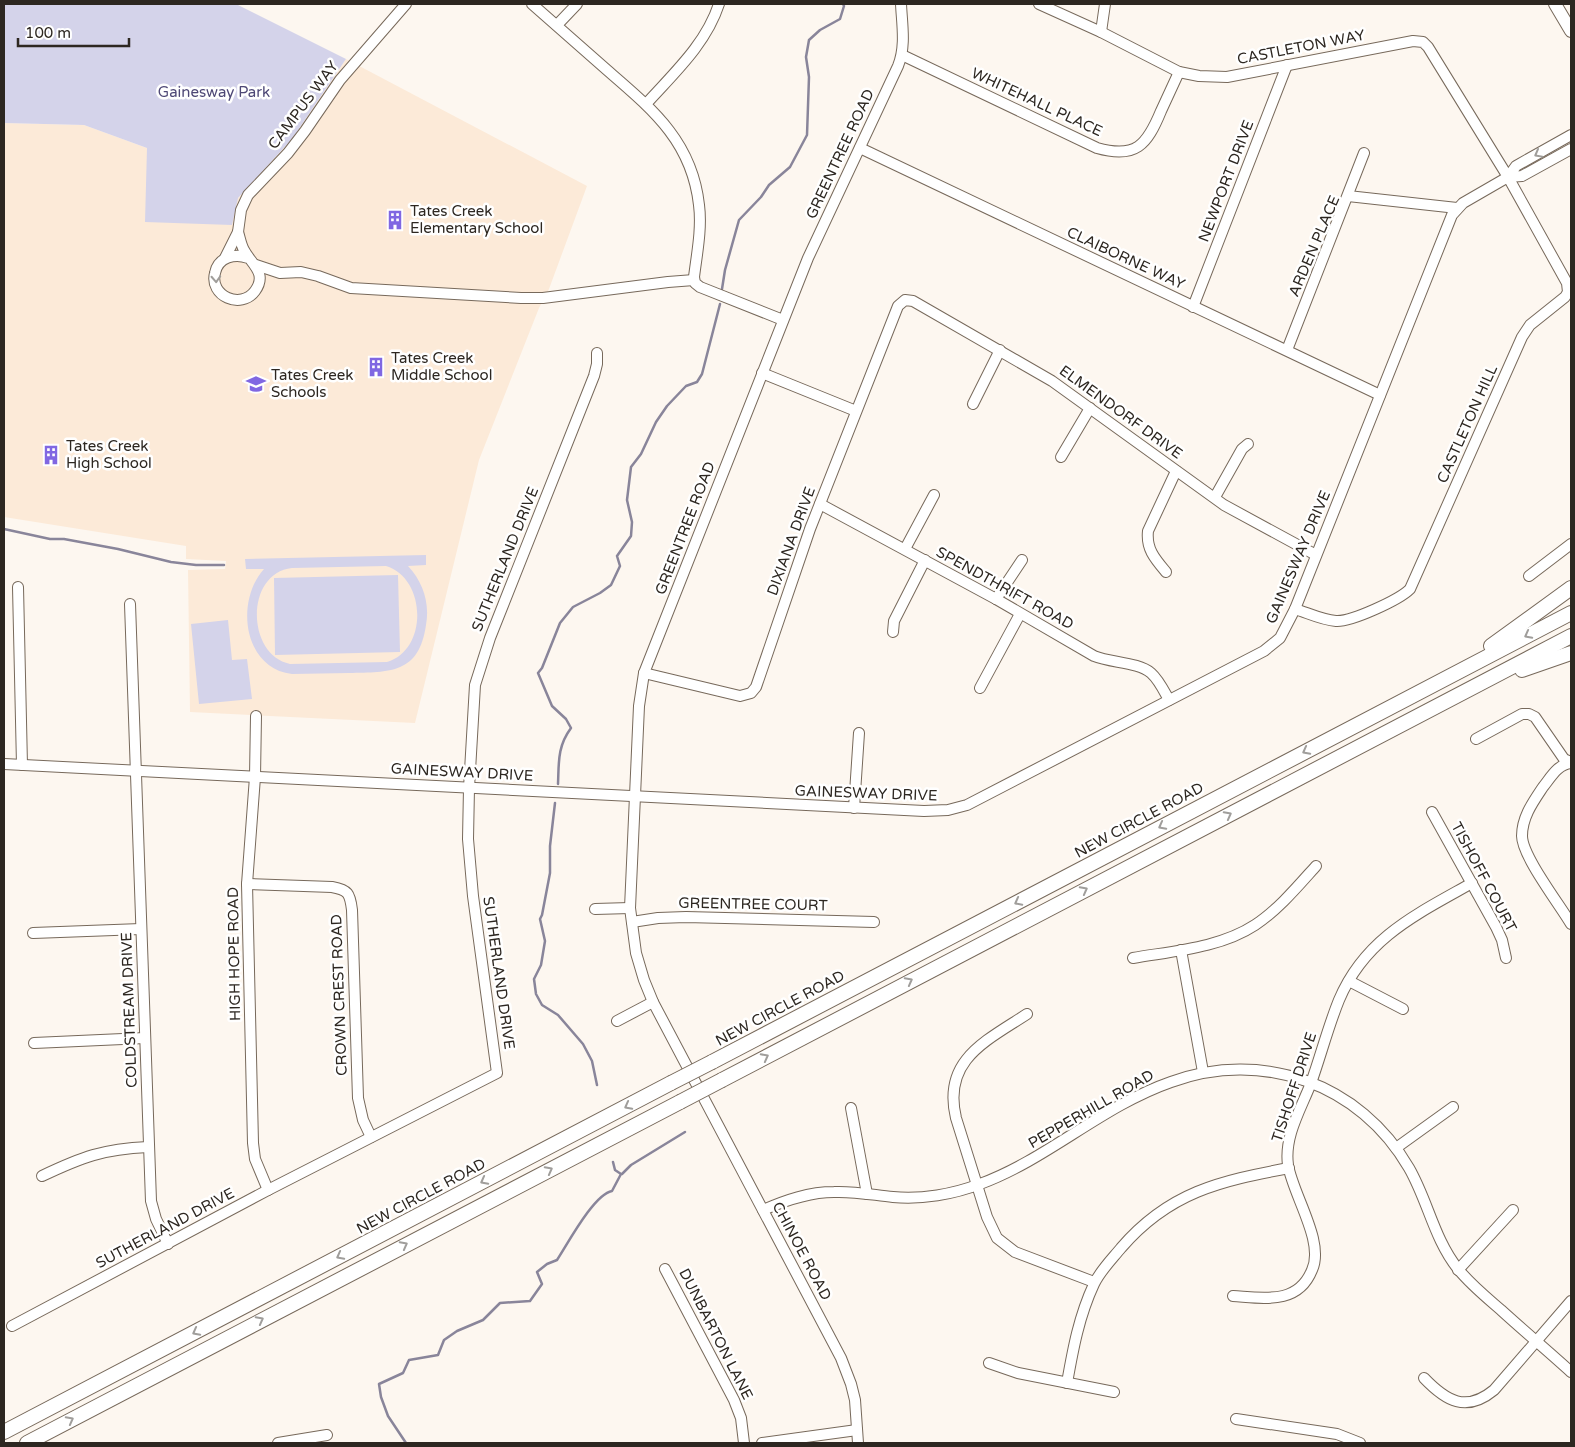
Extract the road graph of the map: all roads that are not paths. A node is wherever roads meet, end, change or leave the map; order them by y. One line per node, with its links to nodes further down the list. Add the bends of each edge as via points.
1 (406, 4): 23 (street, CAMPUS WAY, via 345,74 306,132 248,195 241,210)
2 (532, 4): 9 (street)
3 (577, 4): 9 (street)
4 (719, 4): 15 (street, via 712,24 696,49)
5 (901, 4): 12 (street, GREENTREE ROAD)
6 (1039, 4): 11 (street, CASTLETON WAY)
7 (1104, 4): 11 (street)
8 (1559, 5): 10 (main road)
9 (557, 25): 15 (street)
10 (1571, 31)
11 (1101, 32): 14 (street, CASTLETON WAY)
12 (902, 55): 14 (street, WHITEHALL PLACE, via 1097,148 1116,152 1134,149 1147,139); 17 (street, GREENTREE ROAD)
13 (1287, 66): 14 (street, CASTLETON WAY, via 1227,77); 20 (street, CASTLETON WAY, via 1413,41 1423,42); 30 (street, NEWPORT DRIVE)
14 (1178, 72)
15 (646, 104): 27 (street, via 675,137 694,179 700,217)
16 (1571, 135): 20 (street, GAINESWAY DRIVE, one-way to 20, via 1516,166)
17 (860, 148): 30 (street, CLAIBORNE WAY); 31 (street, GREENTREE ROAD, via 808,258)
18 (1571, 148): 20 (street, GAINESWAY DRIVE, via 1522,176)
19 (1364, 154): 21 (street)
20 (1508, 177): 22 (street, GAINESWAY DRIVE); 57 (street, CASTLETON HILL, via 1567,283 1566,297 1526,329 1410,589 1398,598 1346,620 1334,621)
21 (1348, 196): 22 (street, ARDEN PLACE); 33 (street, ARDEN PLACE)
22 (1457, 208): 36 (street, GAINESWAY DRIVE, via 1448,222)
23 (238, 232): 24 (street, CAMPUS WAY); 25 (street)
24 (225, 258): 25 (street, via 237,255); 28 (street, one-way to 28, via 214,273 215,284 222,294 238,300 250,296)
25 (252, 262): 26 (street); 28 (street, via 259,272)
26 (280, 273): 27 (street, via 301,272 351,288 529,298); 28 (street)
27 (694, 280): 31 (street, via 700,287)
28 (257, 288)
29 (904, 300): 32 (street, ELMENDORF DRIVE, via 913,301); 39 (street, DIXIANA DRIVE, via 898,306)
30 (1193, 307): 33 (street, CLAIBORNE WAY)
31 (783, 320): 35 (street, GREENTREE ROAD)
32 (1000, 350): 37 (street); 38 (street, ELMENDORF DRIVE)
33 (1287, 350): 36 (street, CLAIBORNE WAY)
34 (597, 353): 76 (street, SUTHERLAND DRIVE, via 594,376 477,674)
35 (762, 373): 39 (street); 63 (street, GREENTREE ROAD)
36 (1380, 394): 48 (street, GAINESWAY DRIVE)
37 (972, 404)
38 (1090, 408): 41 (street); 42 (street, ELMENDORF DRIVE)
39 (856, 410): 45 (street, DIXIANA DRIVE)
40 (1248, 444): 44 (street)
41 (1061, 457)
42 (1176, 470): 44 (street, ELMENDORF DRIVE); 51 (street, via 1148,531 1147,541)
43 (934, 495): 47 (street)
44 (1215, 497): 48 (street, ELMENDORF DRIVE, via 1234,511)
45 (820, 504): 47 (street, SPENDTHRIFT ROAD); 63 (street, DIXIANA DRIVE, via 756,688 751,693 740,696)
46 (1571, 544): 52 (street)
47 (905, 549): 49 (street, SPENDTHRIFT ROAD)
48 (1316, 555): 57 (street, GAINESWAY DRIVE)
49 (926, 560): 55 (street, SPENDTHRIFT ROAD); 60 (street, via 894,620)
50 (1022, 560): 55 (street)
51 (1166, 572)
52 (1529, 576)
53 (18, 587): 73 (street)
54 (1571, 588): 70 (highway, via 1498,642)
55 (996, 599): 59 (street, SPENDTHRIFT ROAD)
56 (130, 604): 74 (street, COLDSTREAM DRIVE)
57 (1295, 609): 65 (street, GAINESWAY DRIVE, via 1274,645)
58 (1571, 613): 70 (highway, NEW CIRCLE ROAD, one-way to 70)
59 (1020, 614): 64 (street); 65 (street, SPENDTHRIFT ROAD, via 1094,656 1151,673)
60 (893, 632)
61 (1571, 636): 66 (highway)
62 (1571, 653): 66 (highway, via 1507,676)
63 (644, 673): 77 (street, GREENTREE ROAD, via 638,706)
64 (980, 688)
65 (1169, 700): 78 (street, GAINESWAY DRIVE, via 967,805 938,811)
66 (1432, 709): 132 (highway, one-way to 66, bridge)
67 (256, 716): 75 (street, HIGH HOPE ROAD)
68 (859, 732): 78 (street)
69 (1476, 739): 71 (street, via 1522,714 1529,714 1535,717 1564,759)
70 (1325, 741): 130 (highway, NEW CIRCLE ROAD, one-way to 130, bridge)
71 (1571, 763): 87 (street, via 1559,767 1543,787 1528,811 1522,836 1524,848)
72 (4, 764): 73 (street, GAINESWAY DRIVE)
73 (22, 766): 74 (street, GAINESWAY DRIVE)
74 (136, 771): 75 (street, GAINESWAY DRIVE); 88 (street, COLDSTREAM DRIVE)
75 (255, 777): 76 (street, GAINESWAY DRIVE); 82 (street, HIGH HOPE ROAD)
76 (469, 788): 77 (street, GAINESWAY DRIVE); 105 (street, SUTHERLAND DRIVE, via 468,839 473,896 497,1073)
77 (635, 796): 78 (street, GAINESWAY DRIVE); 83 (street, GREENTREE ROAD)
78 (854, 808)
79 (1432, 812): 81 (street, TISHOFF COURT)
80 (1316, 866): 90 (street, via 1268,916 1255,925 1224,940)
81 (1472, 883): 92 (street, TISHOFF COURT, via 1502,940); 93 (street, TISHOFF DRIVE, via 1396,927 1370,951)
82 (247, 884): 105 (street, CROWN CREST ROAD, via 332,887 348,893 352,910 358,1098); 111 (street, HIGH HOPE ROAD, via 253,1143 257,1164)
83 (630, 908): 84 (street); 85 (street, GREENTREE ROAD)
84 (595, 909)
85 (632, 922): 86 (street, GREENTREE COURT, via 686,917); 94 (street, GREENTREE ROAD, via 636,953)
86 (874, 922)
87 (1571, 924)
88 (141, 929): 89 (street); 98 (street, COLDSTREAM DRIVE)
89 (33, 933)
90 (1181, 950): 91 (street); 100 (street)
91 (1133, 958)
92 (1506, 958)
93 (1349, 981): 95 (street); 102 (street, TISHOFF DRIVE, via 1338,1002)
94 (653, 1002): 97 (street); 101 (street, GREENTREE ROAD)
95 (1403, 1009)
96 (1027, 1014): 110 (street, via 978,1046 957,1078 953,1106)
97 (617, 1020)
98 (145, 1038): 99 (street); 106 (street, COLDSTREAM DRIVE)
99 (34, 1043)
100 (1203, 1072): 102 (street, PEPPERHILL ROAD, via 1263,1070); 110 (street, PEPPERHILL ROAD, via 1138,1096 1005,1174)
101 (695, 1081): 113 (street, CHINOE ROAD)
102 (1311, 1082): 107 (street, PEPPERHILL ROAD, via 1356,1108); 108 (street, TISHOFF DRIVE, via 1289,1141)
103 (1453, 1107): 107 (street)
104 (851, 1108): 112 (street)
105 (371, 1137): 111 (street, SUTHERLAND DRIVE)
106 (148, 1147): 109 (street, via 96,1153); 115 (street, COLDSTREAM DRIVE, via 152,1210)
107 (1396, 1148): 117 (street, PEPPERHILL ROAD)
108 (1289, 1168): 118 (street, via 1223,1182 1176,1201 1143,1225); 119 (street, TISHOFF DRIVE, via 1313,1239 1315,1256 1312,1271 1306,1282 1282,1297)
109 (42, 1176)
110 (977, 1185): 112 (street, PEPPERHILL ROAD, via 914,1197); 118 (street, via 992,1229 1003,1244)
111 (268, 1190): 115 (street, SUTHERLAND DRIVE)
112 (867, 1194): 113 (street, PEPPERHILL ROAD, via 819,1193 790,1199)
113 (763, 1210): 129 (street, CHINOE ROAD, via 847,1373 855,1400)
114 (1514, 1210): 117 (street)
115 (168, 1244): 121 (street, SUTHERLAND DRIVE)
116 (665, 1269): 134 (street, DUNBARTON LANE, via 734,1400 741,1418)
117 (1458, 1270): 122 (street, PEPPERHILL ROAD)
118 (1094, 1282): 126 (street, via 1078,1326)
119 (1233, 1296)
120 (1571, 1301): 122 (street)
121 (12, 1326)
122 (1537, 1342): 124 (street, PEPPERHILL ROAD); 125 (street, via 1494,1390 1475,1401 1456,1402)
123 (989, 1363): 126 (street)
124 (1571, 1372)
125 (1424, 1378)
126 (1067, 1383): 127 (street)
127 (1114, 1392)
128 (1236, 1419): 137 (street, via 1337,1434)
129 (858, 1430): 135 (street); 136 (street, CHINOE ROAD)
130 (4, 1432)
131 (327, 1435): 133 (street)
132 (27, 1443)
133 (278, 1443)
134 (744, 1443)
135 (762, 1443)
136 (858, 1443)
137 (1360, 1443)

